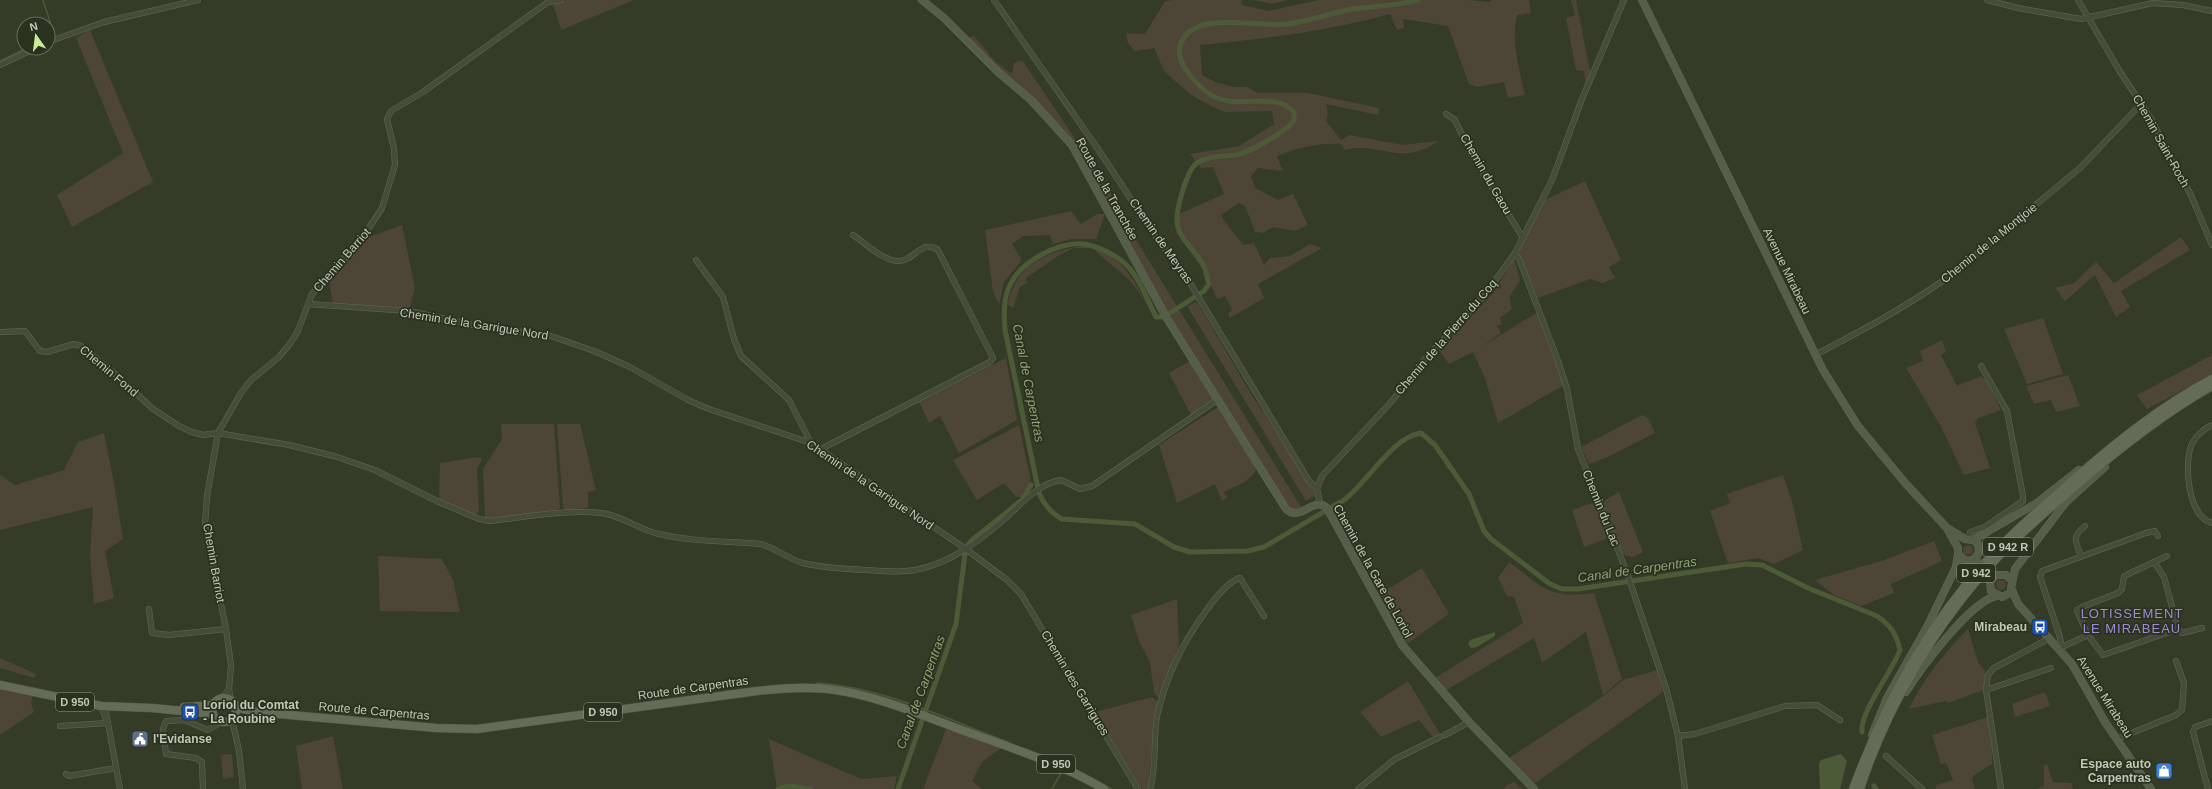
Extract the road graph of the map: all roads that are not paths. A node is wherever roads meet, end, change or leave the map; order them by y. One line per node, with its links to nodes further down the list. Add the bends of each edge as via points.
1 (198, 0): 12 (street, via 104,22)
2 (561, 0): 9 (street)
3 (922, 0): 28 (main road, Route de la Tranchée, via 1031,100 1072,144 1165,315)
4 (994, 0): 35 (street, Chemin de Meyras, via 1092,139 1156,237 1180,268 1309,481)
5 (1624, 0): 18 (street, Chemin de la Pierre du Coq, via 1582,99 1552,180)
6 (1642, 0): 24 (main road, Avenue Mirabeau)
7 (1987, 0): 11 (street, via 2081,19)
8 (2078, 0): 11 (street, Chemin Saint-Roch)
9 (547, 1): 22 (street, Chemin Barriot, via 423,92 391,111 387,119 395,165 382,208 363,237 312,294)
10 (2212, 10): 11 (street, via 2153,3)
11 (2087, 17): 15 (street, Chemin Saint-Roch)
12 (56, 39)
13 (19, 56): 14 (street)
14 (0, 65)
15 (2142, 103): 19 (street, Chemin Saint-Roch, via 2190,193); 24 (street, Chemin de la Montjoie, via 2080,168 1955,272 1936,286)
16 (1446, 114): 18 (street, Chemin du Gaou, via 1455,120 1470,152)
17 (853, 235): 34 (street, via 894,261 905,259 926,246 938,250 993,358 990,362)
18 (1523, 238): 20 (street, Chemin de la Pierre du Coq)
19 (2212, 245)
20 (1515, 253): 35 (street, Chemin de la Pierre du Coq, via 1483,297 1322,476); 83 (street, Chemin du Lac, via 1558,361 1567,389 1578,449 1630,583 1664,681)
21 (696, 260): 33 (street, via 723,297 741,356 789,400)
22 (308, 304): 31 (street, Chemin Barriot, via 290,345 251,380); 33 (street, Chemin de la Garrigue Nord, via 409,311 482,328 548,335 622,363 709,409)
23 (0, 332): 31 (street, Chemin Fond, via 25,331 40,351 46,352 74,344 81,346 153,409 179,426 203,435)
24 (1816, 355): 39 (main road, Avenue Mirabeau, via 1861,430)
25 (1981, 366): 41 (street, via 2007,411 2023,500 1985,527 1970,532)
26 (2212, 379): 32 (main road, D 942, via 2166,407)
27 (2212, 386): 29 (main road, D 942 R)
28 (1218, 401): 36 (main road, Chemin de la Gare de Loriol, via 1286,510 1293,514); 42 (street, via 1092,486 1080,490 1061,480 1039,490)
29 (2161, 417): 50 (main road, via 2066,502 2015,569); 73 (main road, D 942 R, via 2129,440 2066,494 1995,560 1938,633)
30 (2212, 425): 37 (street, via 2192,444 2186,475 2198,513)
31 (218, 433): 42 (street, via 289,444 334,456 375,470 439,502 490,521 561,512 603,513 658,534 698,541 761,544 801,562 822,567 858,570 915,570 930,566); 59 (street, Chemin Barriot, via 205,524)
32 (2129, 434): 41 (main road, via 2045,498 1984,535); 85 (main road, D 942, via 2027,521 1983,565 1919,653 1896,691)
33 (811, 443): 34 (street, Chemin de la Garrigue Nord)
34 (821, 449): 42 (street, Chemin de la Garrigue Nord)
35 (1317, 488): 36 (street)
36 (1320, 504): 79 (main road, Chemin de la Gare de Loriol, via 1328,510 1394,634)
37 (2212, 523)
38 (2085, 526): 44 (street, via 2077,532 2075,539)
39 (1947, 528): 41 (main road); 43 (main road)
40 (2158, 536): 44 (street, via 2155,531 2146,533)
41 (1969, 540): 43 (main road, via 1959,544); 46 (main road, via 1978,544)
42 (966, 549): 49 (street, Chemin de la Garrigue Nord)
43 (1958, 551): 46 (main road, via 1966,561); 85 (main road, via 1956,567 1876,723)
44 (2081, 556): 62 (street, via 2042,571 2040,576 2060,637)
45 (2167, 556): 47 (street)
46 (1977, 560): 48 (main road, bridge)
47 (2154, 562): 57 (street, via 2164,577); 60 (street, via 2124,576 2122,589 2118,594 2077,610)
48 (1992, 576): 50 (main road, via 2003,574); 52 (main road, via 1990,588)
49 (1007, 580): 93 (street, Chemin des Garrigues, via 1020,594 1039,623)
50 (2011, 580): 51 (main road)
51 (2012, 590): 53 (main road); 54 (main road)
52 (1996, 596): 53 (main road); 73 (main road, via 1984,600 1933,653)
53 (2004, 596): 54 (main road)
54 (2018, 604): 61 (main road, Avenue Mirabeau)
55 (149, 609): 59 (street, via 152,632 169,635)
56 (1264, 616): 94 (street, via 1240,578 1221,592 1202,616 1176,661 1157,716)
57 (2178, 628): 58 (street, via 2182,634); 60 (street, via 2103,655)
58 (2202, 628)
59 (226, 629): 66 (street, Chemin Barriot, via 232,665)
60 (2088, 635): 62 (street)
61 (2050, 638): 62 (main road, Avenue Mirabeau); 67 (street, via 1990,671)
62 (2060, 648): 84 (main road, Avenue Mirabeau)
63 (2176, 661): 84 (street, via 2184,684 2182,710 2176,715)
64 (2051, 668): 67 (street)
65 (0, 685): 70 (main road, D 950)
66 (229, 689): 68 (street); 74 (street, Chemin Barriot)
67 (1986, 690): 101 (street)
68 (221, 699): 69 (main road); 74 (main road, D 950)
69 (214, 705): 72 (main road, D 950); 76 (main road)
70 (103, 707): 71 (main road, D 950); 75 (street); 80 (street)
71 (118, 707): 72 (main road, D 950); 75 (street)
72 (152, 708): 76 (main road, D 950)
73 (1893, 710): 99 (main road, D 942 R)
74 (230, 714): 76 (main road, D 950); 82 (street); 91 (street, via 239,751); 92 (main road, Route de Carpentras / D 950, via 256,712 436,728 477,729 801,686 835,690 871,699 1059,765)
75 (108, 716): 80 (street)
76 (214, 716): 82 (street)
77 (1840, 720): 83 (street, via 1817,705 1785,706 1695,734)
78 (2212, 721): 103 (street, via 2195,727 2192,732)
79 (1469, 722): 95 (street, via 1395,759); 96 (main road, Chemin de la Gare de Loriol)
80 (108, 723): 81 (street); 87 (street)
81 (60, 726)
82 (213, 727): 90 (street, via 204,730 184,720 173,719 166,721 163,729 166,754 196,758 202,762)
83 (1678, 736): 97 (street, Chemin du Lac)
84 (2117, 739): 102 (main road, Avenue Mirabeau)
85 (1868, 749): 98 (main road, D 942)
86 (1886, 756): 100 (street)
87 (116, 768): 88 (street, via 69,776); 89 (street)
88 (66, 774)
89 (120, 789)
90 (203, 789)
91 (243, 789)
92 (1104, 789)
93 (1138, 789)
94 (1150, 789)
95 (1358, 789)
96 (1534, 789)
97 (1685, 789)
98 (1853, 789)
99 (1860, 789)
100 (1922, 789)
101 (2000, 789)
102 (2151, 789)
103 (2208, 789)

